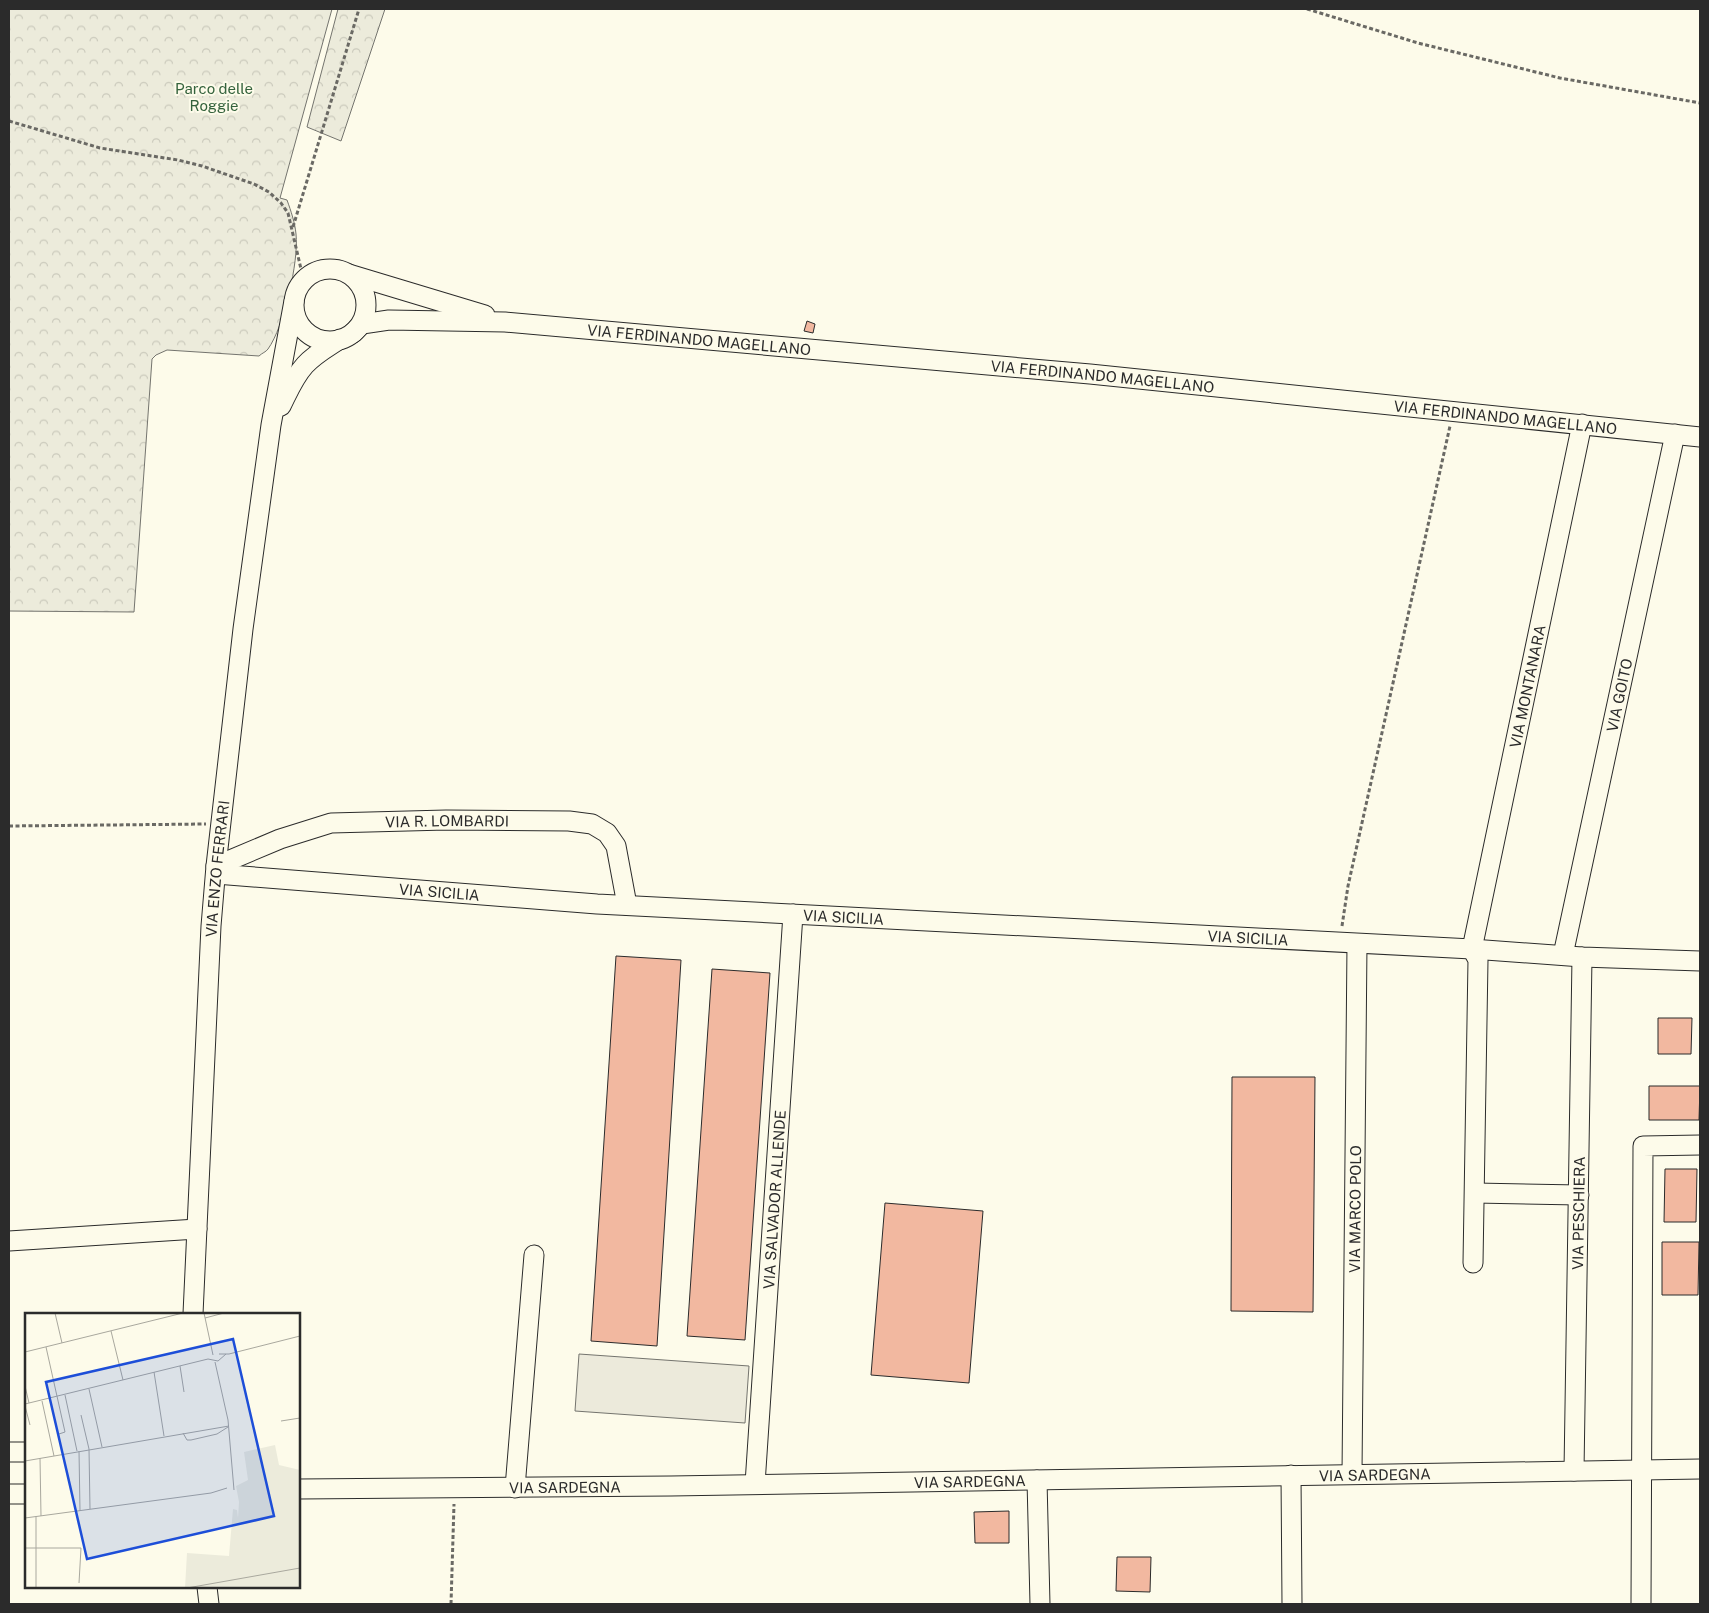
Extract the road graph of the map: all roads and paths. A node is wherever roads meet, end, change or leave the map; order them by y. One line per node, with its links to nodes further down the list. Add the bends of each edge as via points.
1 (359, 9): 5 (path)
2 (1307, 9): 3 (path, via 1418,43 1560,78)
3 (1700, 102)
4 (9, 121): 5 (path, via 100,148 202,166 254,184 281,203)
5 (293, 228): 7 (path, via 301,269)
6 (349, 274): 7 (street, via 327,269); 9 (street, VIA FERDINANDO MAGELLANO); 10 (street, via 358,281 366,302 361,324)
7 (307, 277): 8 (street, via 296,292)
8 (294, 301): 10 (street, via 299,324 307,332 323,340); 13 (street, VIA ENZO FERRARI)
9 (505, 322): 10 (street, VIA FERDINANDO MAGELLANO, via 389,320 362,324); 11 (street, VIA FERDINANDO MAGELLANO, via 1090,374)
10 (347, 336): 13 (street, VIA ENZO FERRARI, via 306,364 296,376)
11 (1453, 411): 12 (street, VIA FERDINANDO MAGELLANO); 21 (path, via 1348,886)
12 (1582, 424): 14 (street, VIA FERDINANDO MAGELLANO); 22 (street, VIA MONTANARA)
13 (271, 425): 16 (street, VIA ENZO FERRARI)
14 (1675, 434): 15 (street, VIA FERDINANDO MAGELLANO); 23 (street, VIA GOITO)
15 (1700, 437)
16 (221, 824): 17 (path); 18 (street, VIA ENZO FERRARI)
17 (9, 826)
18 (216, 870): 19 (street, VIA SICILIA); 19 (street, VIA R. LOMBARDI, via 280,839 331,823 570,821 592,824 607,832 616,846); 29 (street, VIA ENZO FERRARI)
19 (627, 905): 20 (street, VIA SICILIA)
20 (793, 914): 21 (street, VIA SICILIA); 42 (street, VIA SALVADOR ALLENDE)
21 (1348, 944): 22 (street, VIA SICILIA); 39 (street, VIA MARCO POLO)
22 (1472, 949): 23 (street, VIA SICILIA); 27 (street, via 1478,960)
23 (1563, 954): 24 (street, VIA SICILIA)
24 (1582, 957): 25 (street, VIA SICILIA); 28 (street, VIA PESCHIERA)
25 (1700, 961)
26 (1700, 1145): 37 (street, via 1643,1146)
27 (1475, 1193): 28 (street); 32 (street)
28 (1579, 1195): 38 (street, VIA PESCHIERA)
29 (197, 1229): 30 (street); 33 (street, VIA ENZO FERRARI)
30 (9, 1240)
31 (534, 1256): 43 (street)
32 (1473, 1264)
33 (193, 1313)
34 (9, 1452): 35 (street)
35 (25, 1452)
36 (1700, 1469): 37 (street, VIA SARDEGNA)
37 (1641, 1470): 38 (street, VIA SARDEGNA); 51 (street)
38 (1574, 1471): 39 (street, VIA SARDEGNA)
39 (1352, 1474): 40 (street, VIA SARDEGNA)
40 (1291, 1475): 41 (street, VIA SARDEGNA); 48 (street)
41 (1037, 1480): 42 (street, VIA SARDEGNA); 50 (street)
42 (756, 1484): 43 (street, VIA SARDEGNA)
43 (515, 1488): 45 (street, VIA SARDEGNA)
44 (300, 1489): 45 (street, VIA SARDEGNA)
45 (455, 1489): 49 (path)
46 (9, 1494): 47 (street)
47 (25, 1494)
48 (1292, 1603)
49 (452, 1604)
50 (1040, 1604)
51 (1641, 1604)

